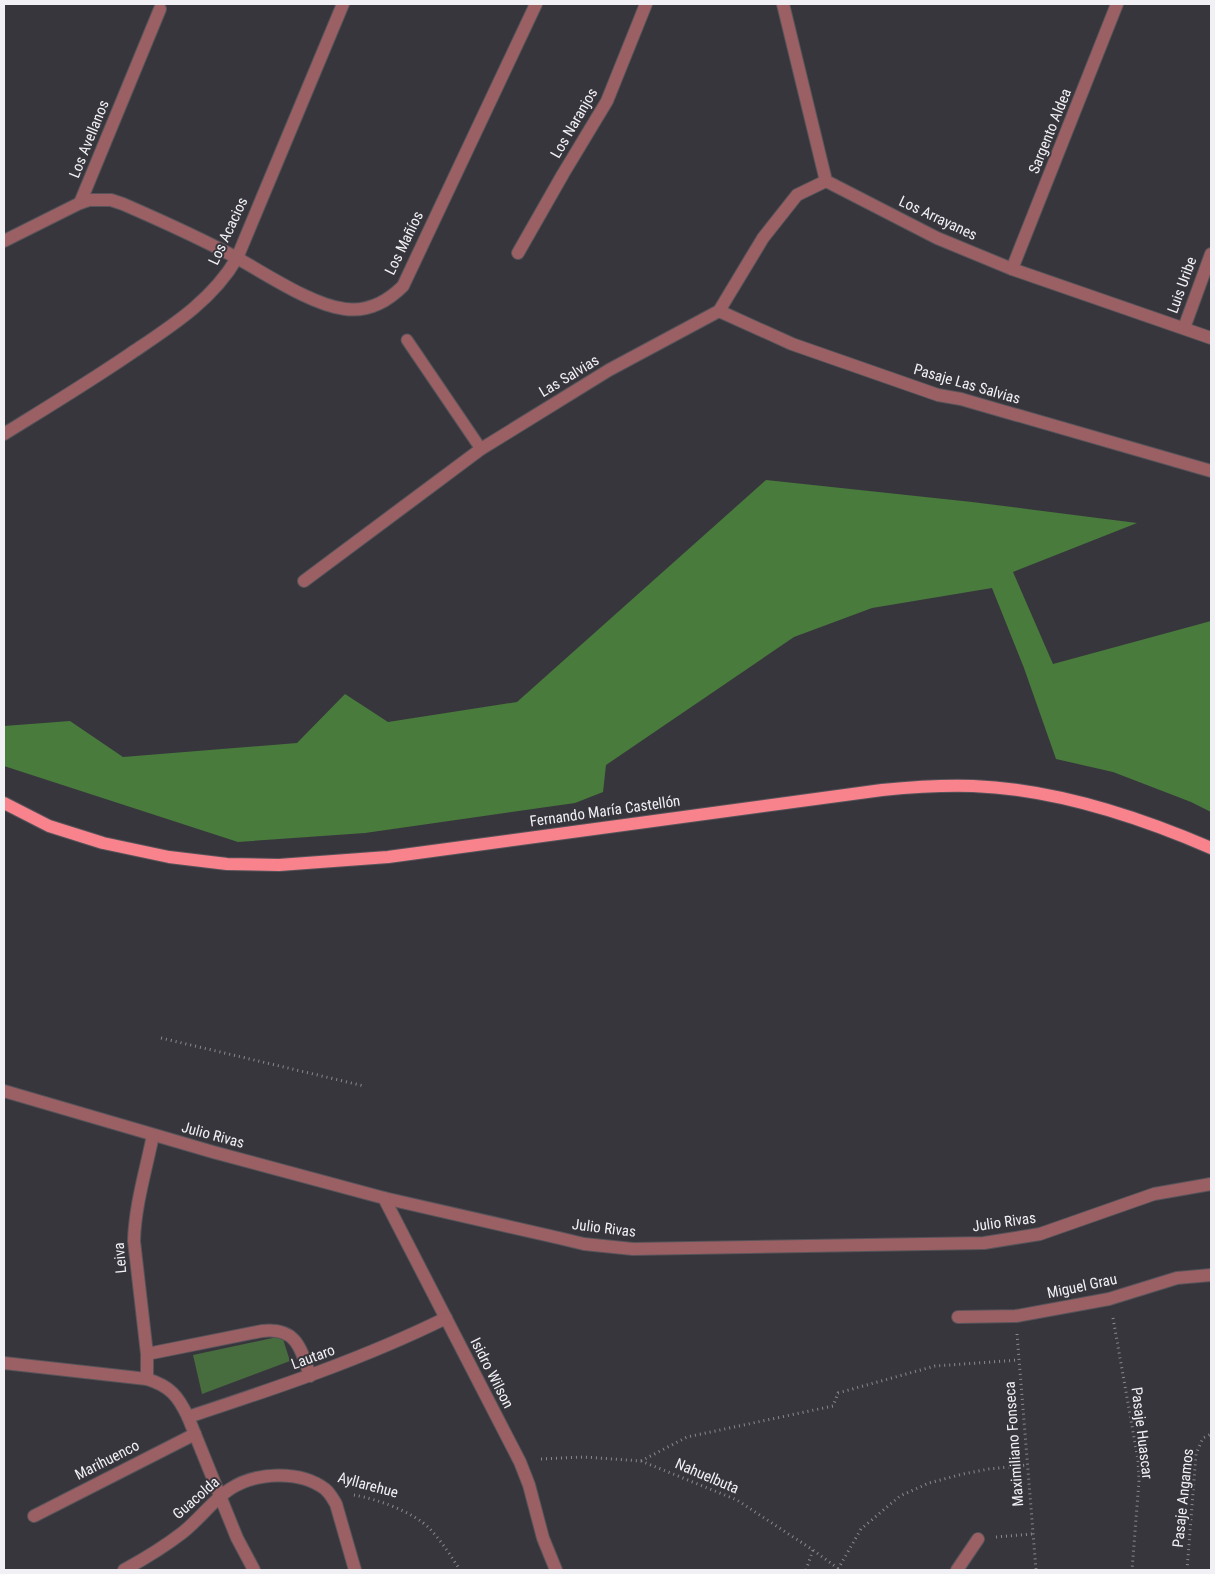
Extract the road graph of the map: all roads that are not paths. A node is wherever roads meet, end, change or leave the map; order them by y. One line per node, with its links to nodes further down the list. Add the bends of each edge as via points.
1 (344, 4): 12 (street, Los Acacios)
2 (536, 4): 12 (street, Los Mañíos, via 403,286 394,295 370,307 344,309 314,300)
3 (646, 4): 10 (street, Los Naranjos, via 607,101)
4 (783, 4): 7 (street)
5 (1117, 4): 13 (street, Sargento Aldea)
6 (160, 9): 8 (street, Los Avellanos)
7 (826, 181): 13 (street, Los Arrayanes, via 937,238); 14 (street, via 797,195 763,238)
8 (80, 203): 9 (street); 12 (street, Los Mañíos, via 99,199 123,204)
9 (4, 242)
10 (518, 254)
11 (1211, 254): 15 (street, Luis Uribe)
12 (237, 258): 18 (street, Los Acacios, via 219,285 192,310 92,380)
13 (1012, 269): 15 (street, Los Arrayanes)
14 (719, 311): 19 (street, Las Salvias, via 609,370); 20 (street, Pasaje Las Salvias, via 792,344 938,395)
15 (1184, 328): 16 (street, Los Arrayanes)
16 (1211, 338)
17 (407, 340): 19 (lane)
18 (4, 434)
19 (481, 449): 21 (street, Las Salvias)
20 (1211, 471)
21 (304, 581)
22 (4, 803): 23 (main road, Fernando María Castellón, via 49,826 103,843 227,864 279,865 388,857 882,790 974,786 1018,790 1098,807)
23 (1211, 848)
24 (4, 1091): 25 (street, Julio Rivas)
25 (153, 1135): 27 (street, Julio Rivas); 31 (street, Leiva, via 135,1227)
26 (1211, 1184): 27 (street, Julio Rivas, via 1154,1194 1040,1234 1010,1240 656,1250 576,1242)
27 (384, 1198): 30 (street, Isidro Wilson)
28 (1211, 1275): 29 (street, Miguel Grau, via 1177,1278 1109,1299 1016,1316)
29 (958, 1317)
30 (446, 1318): 33 (street, Lautaro); 44 (street, Isidro Wilson, via 520,1462)
31 (146, 1354): 33 (street, via 262,1331 278,1331 297,1342); 34 (street, Leiva)
32 (4, 1362): 34 (street)
33 (310, 1376): 35 (street, Lautaro)
34 (147, 1379): 35 (street, via 171,1390)
35 (188, 1417): 36 (street)
36 (195, 1434): 38 (street); 39 (street, Marihuenco)
37 (326, 1490): 38 (street, Guacolda, via 307,1480 273,1476 242,1483); 43 (street, Ayllarehue, via 336,1504)
38 (220, 1497): 41 (street, Guacolda, via 182,1533); 42 (street)
39 (34, 1516)
40 (978, 1539): 45 (street)
41 (124, 1570)
42 (254, 1570)
43 (355, 1570)
44 (556, 1570)
45 (957, 1570)

